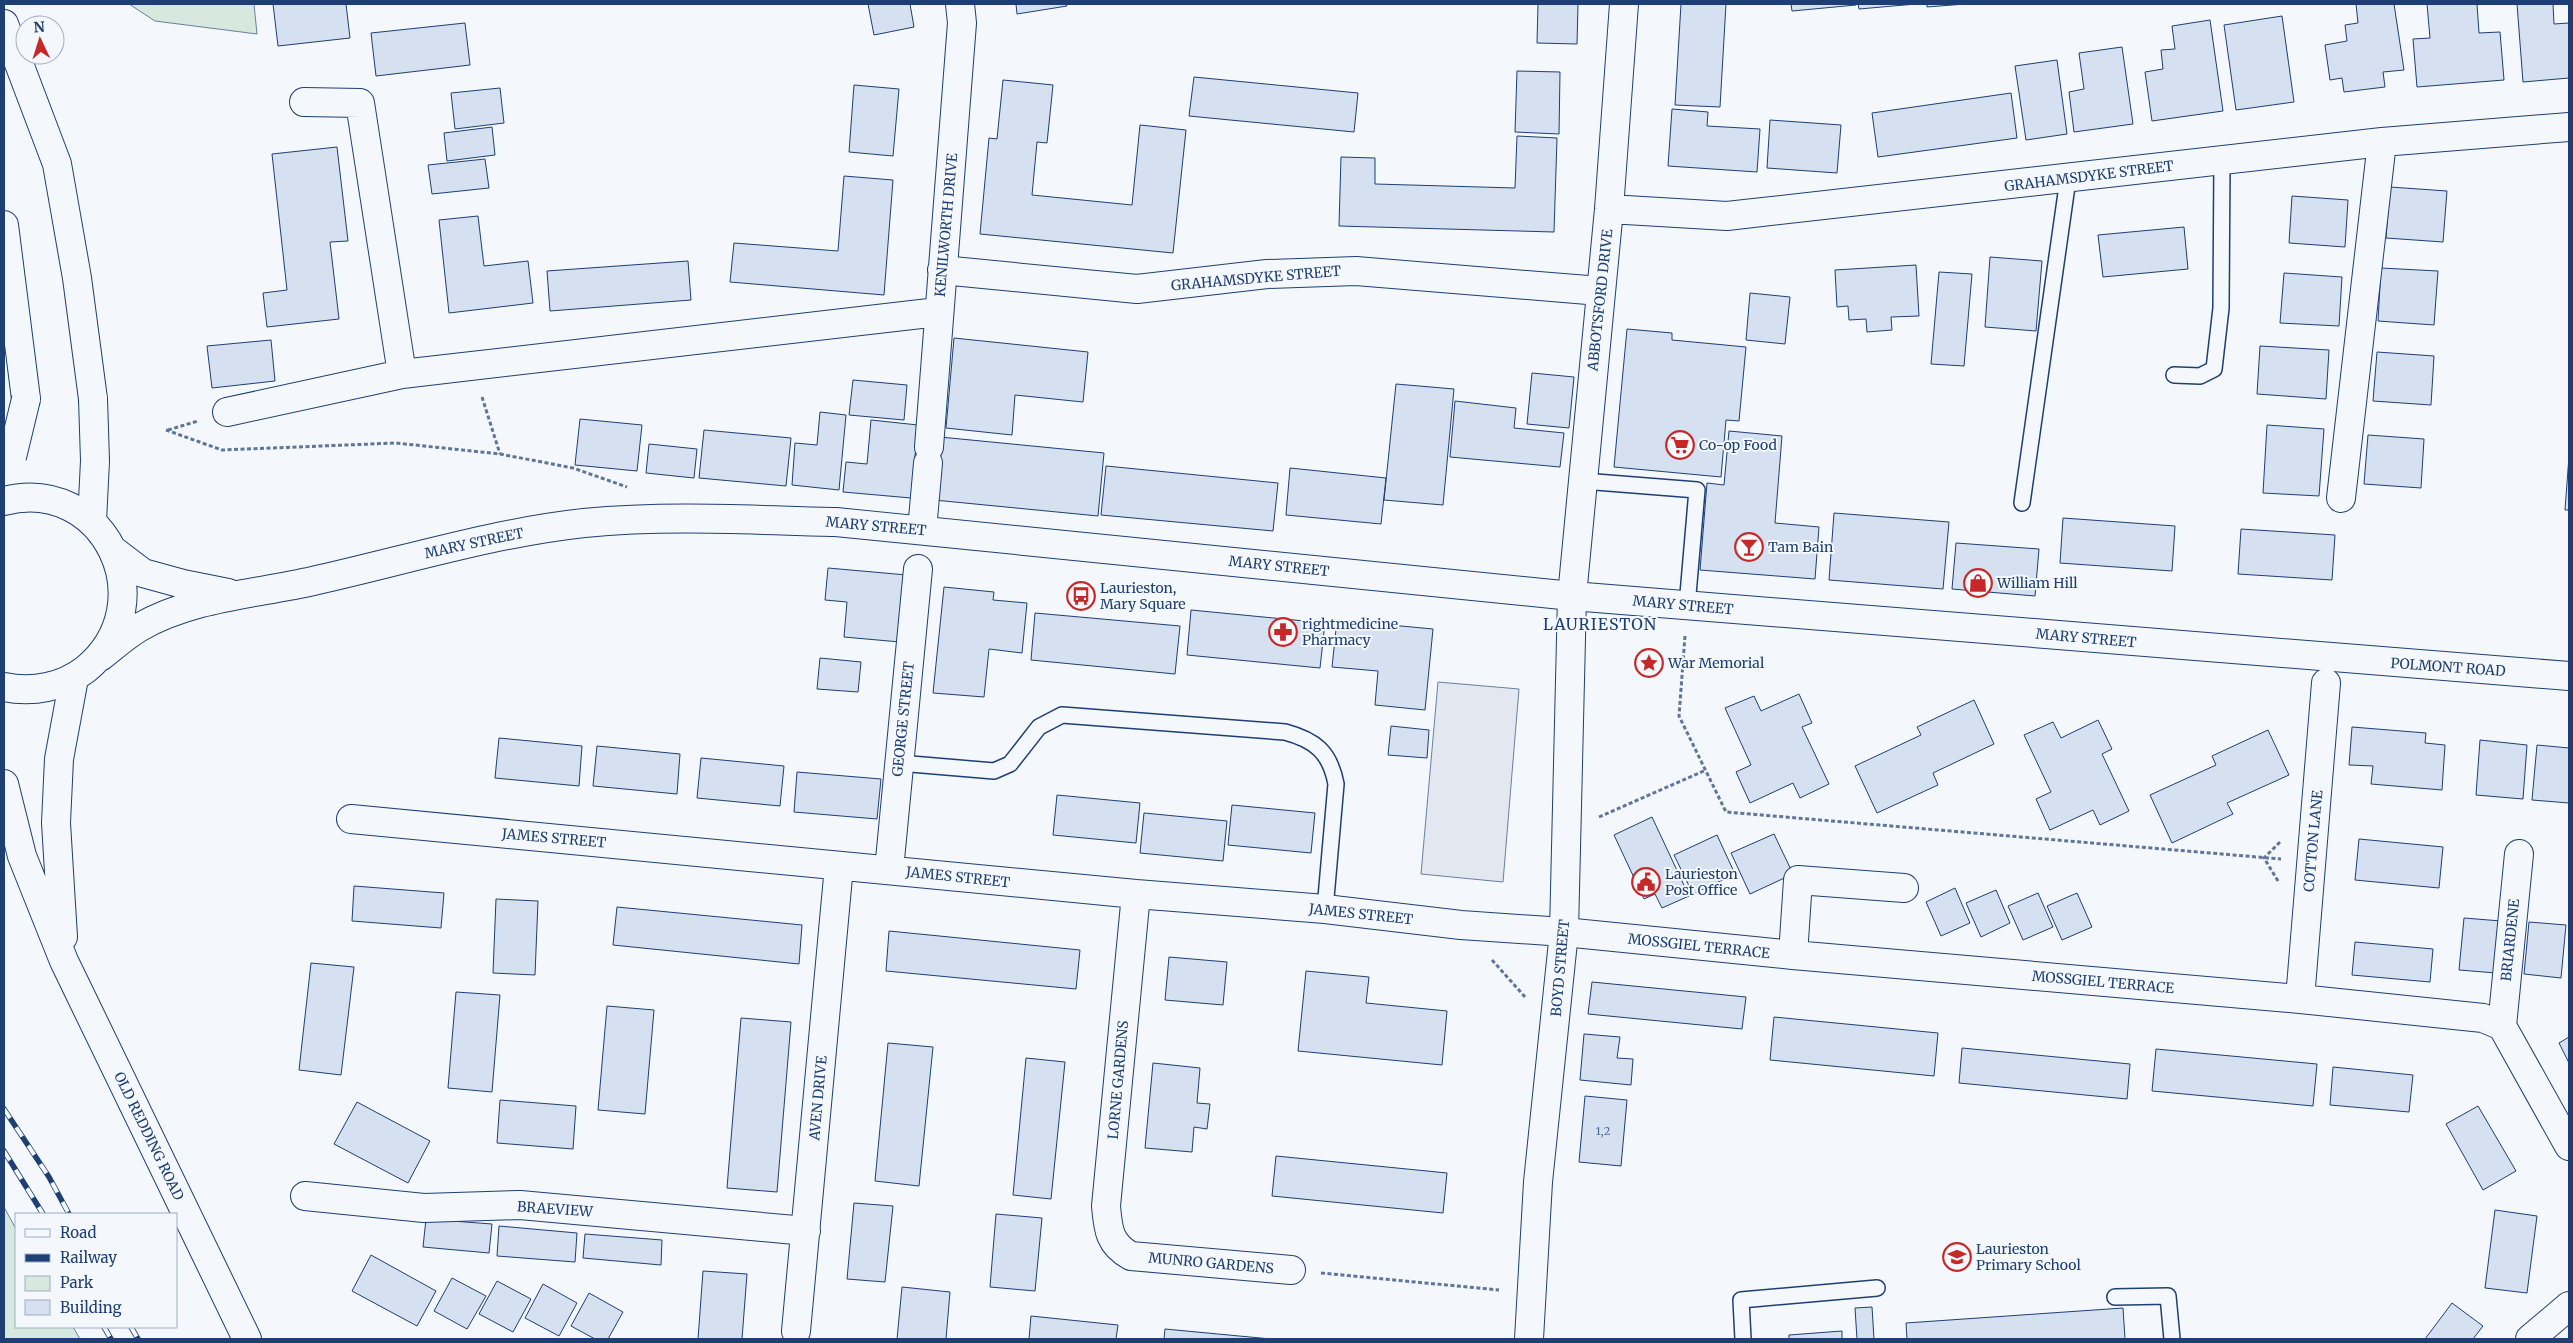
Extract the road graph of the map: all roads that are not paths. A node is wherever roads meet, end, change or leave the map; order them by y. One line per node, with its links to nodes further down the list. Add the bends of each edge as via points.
1 (960, 4): 11 (street, KENILWORTH DRIVE, via 962,23)
2 (1624, 4): 9 (street, ABBOTSFORD DRIVE)
3 (4, 24): 23 (street, bridge, via 57,164 77,278 92,399 95,461)
4 (304, 102): 14 (street, via 360,103)
5 (2569, 127): 6 (street, GRAHAMSDYKE STREET)
6 (2382, 142): 7 (street, GRAHAMSDYKE STREET); 20 (street)
7 (2222, 160): 8 (street, GRAHAMSDYKE STREET); 15 (lane, via 2220,308 2214,369 2200,376)
8 (2068, 179): 9 (street, GRAHAMSDYKE STREET, via 1727,216); 22 (lane)
9 (1610, 209): 12 (street, ABBOTSFORD DRIVE)
10 (6, 237): 16 (street, via 11,289); 18 (street, bridge, via 26,399)
11 (942, 270): 12 (street, GRAHAMSDYKE STREET, via 1137,289 1267,274 1356,271); 13 (street, KENILWORTH DRIVE)
12 (1600, 291): 19 (street, ABBOTSFORD DRIVE)
13 (938, 312): 14 (street); 24 (street, KENILWORTH DRIVE)
14 (402, 374): 17 (street)
15 (2174, 375)
16 (4, 380)
17 (227, 412)
18 (8, 465)
19 (1583, 481): 28 (street, ABBOTSFORD DRIVE); 29 (lane, via 1697,490)
20 (2341, 498)
21 (4, 501): 23 (street, via 41,498 65,504)
22 (2022, 503)
23 (92, 521): 25 (street)
24 (922, 530): 27 (street, MARY STREET, via 836,522 720,519 649,518 583,524 439,550 312,581); 28 (street, MARY STREET)
25 (114, 551): 27 (street, MARY STREET, via 143,573); 30 (street, via 123,582 123,609 116,632)
26 (918, 569): 35 (street, GEORGE STREET)
27 (237, 595): 30 (street, MARY STREET, via 181,609 140,627)
28 (1572, 596): 29 (street, MARY STREET); 44 (street, BOYD STREET)
29 (1687, 606): 31 (street, MARY STREET)
30 (100, 656): 33 (street)
31 (2327, 670): 32 (street, POLMONT ROAD); 47 (street, COTTON LANE)
32 (2569, 676)
33 (74, 678): 34 (street, via 43,689 18,690); 46 (street, OLD REDDING ROAD, via 58,759 56,823)
34 (4, 686)
35 (899, 763): 40 (street, GEORGE STREET); 43 (lane, via 994,771 1010,764 1039,727 1062,714 1285,732 1301,736 1326,755 1333,767 1336,784)
36 (4, 784): 46 (street, OLD REDDING ROAD, via 22,856)
37 (351, 819): 39 (street, JAMES STREET)
38 (2519, 854): 48 (street, BRIARDENE)
39 (839, 866): 40 (street, JAMES STREET); 51 (street, AVEN DRIVE)
40 (889, 870): 42 (street, JAMES STREET)
41 (1904, 888): 45 (street, via 1798,880)
42 (1136, 894): 43 (street, JAMES STREET); 52 (street, LORNE GARDENS, via 1106,1206 1108,1229 1118,1249)
43 (1325, 910): 44 (street, JAMES STREET)
44 (1564, 932): 45 (street, MOSSGIEL TERRACE); 59 (street, BOYD STREET, via 1538,1182)
45 (1793, 955): 47 (street, MOSSGIEL TERRACE)
46 (64, 961): 58 (street, OLD REDDING ROAD)
47 (2300, 999): 48 (street, MOSSGIEL TERRACE, via 2482,1018)
48 (2502, 1026): 49 (street)
49 (2569, 1146)
50 (305, 1196): 51 (street, BRAEVIEW, via 424,1208 520,1205)
51 (806, 1231): 57 (street, AVEN DRIVE)
52 (1131, 1256): 53 (street, MUNRO GARDENS)
53 (1291, 1270)
54 (1877, 1288): 60 (lane, via 1741,1300)
55 (2115, 1297): 61 (lane, via 2168,1296)
56 (2569, 1306): 62 (street)
57 (796, 1331)
58 (247, 1339)
59 (1530, 1339)
60 (1742, 1339)
61 (2172, 1339)
62 (2530, 1339)

